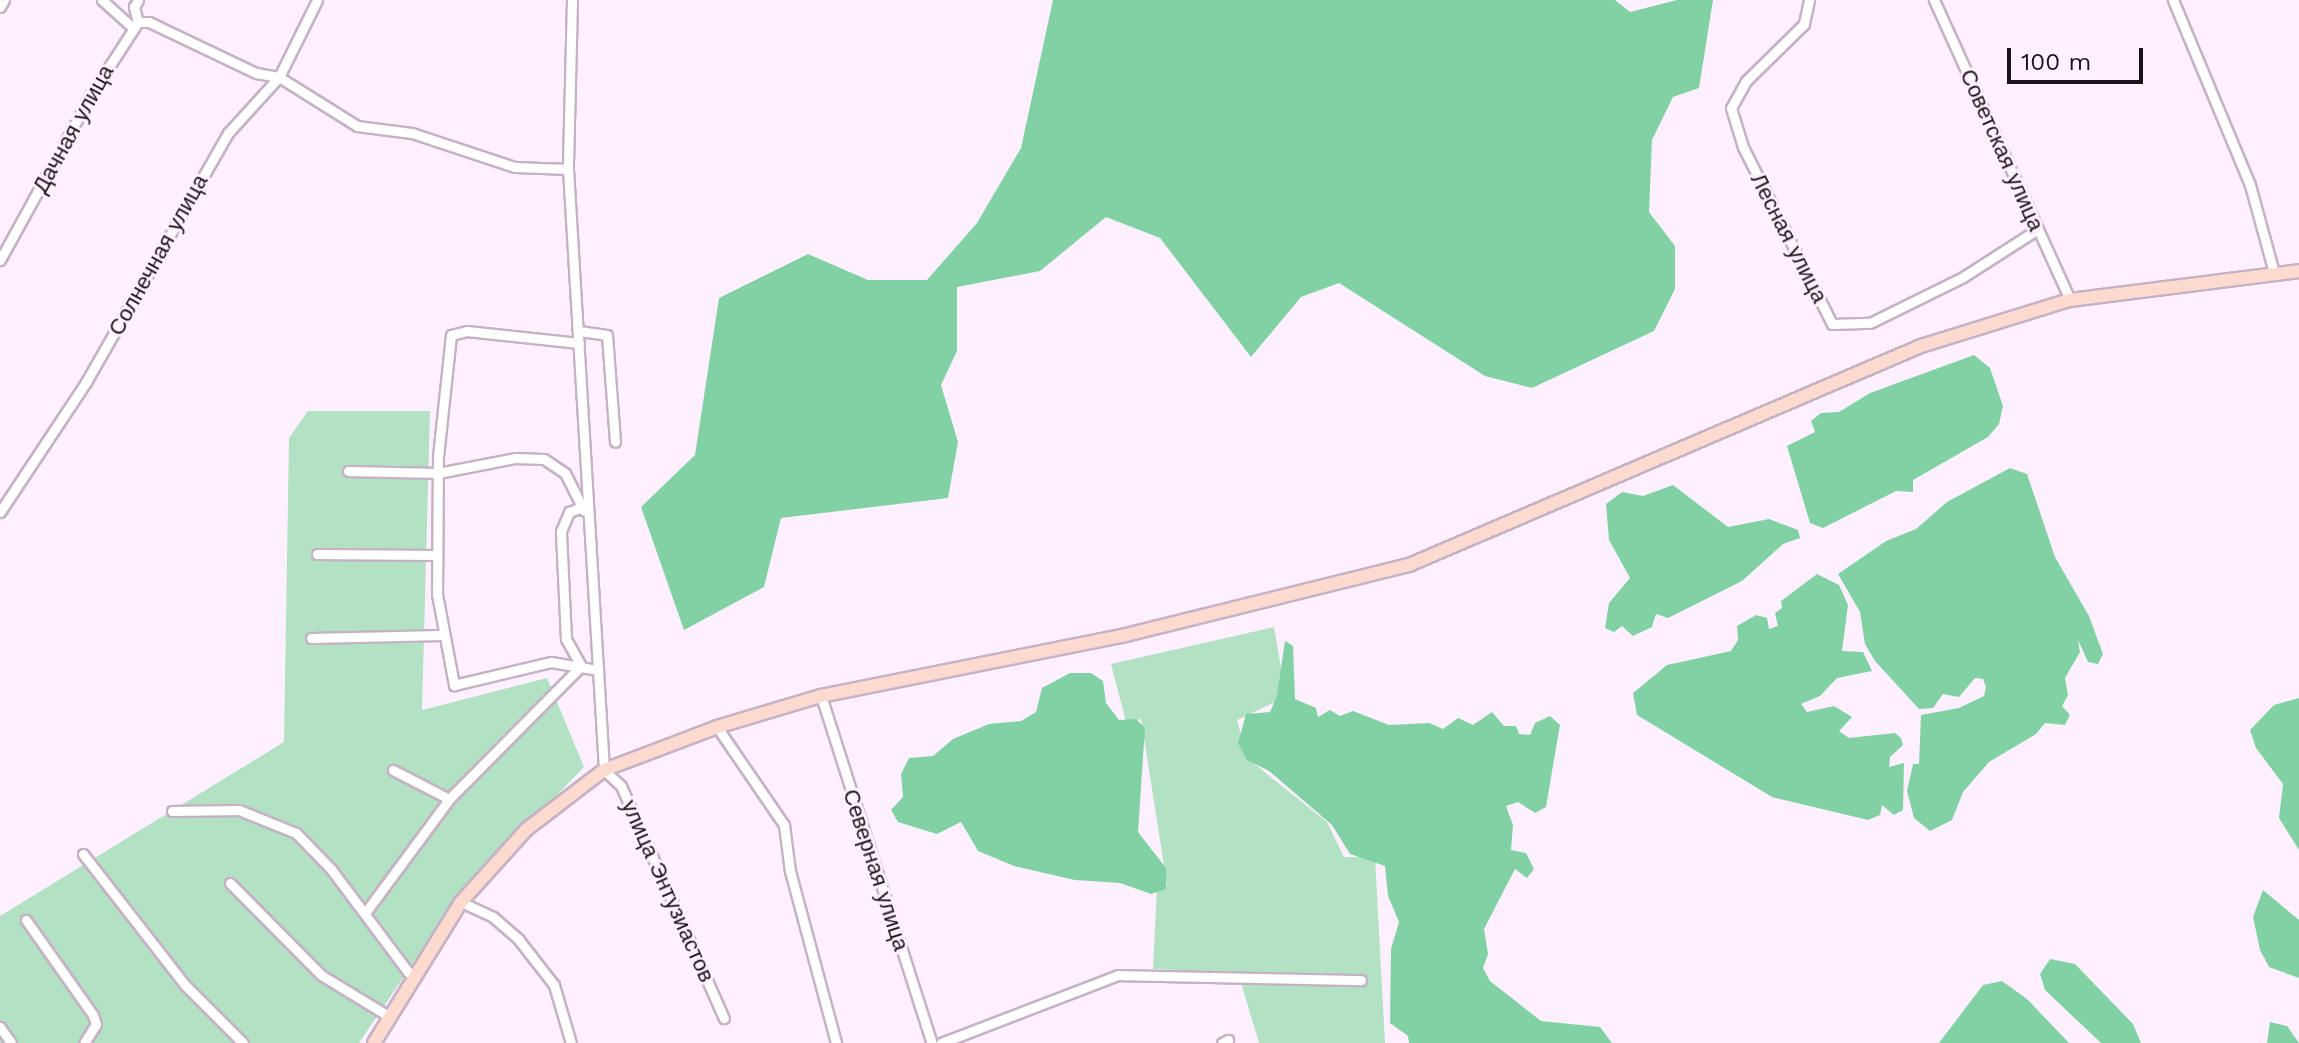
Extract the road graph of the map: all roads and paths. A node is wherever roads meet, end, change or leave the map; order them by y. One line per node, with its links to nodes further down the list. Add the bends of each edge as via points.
1 (4, 0): 9 (street)
2 (102, 0): 10 (street)
3 (138, 0): 10 (street, Дачная улица)
4 (317, 0): 11 (street, Солнечная улица)
5 (572, 0): 12 (street)
6 (1809, 0): 13 (street, Лесная улица, via 1804,24 1746,81 1731,108 1743,147 1832,324 1870,323 1963,277)
7 (1934, 0): 13 (street, Советская улица)
8 (2173, 0): 16 (street, via 2250,185)
9 (0, 7)
10 (135, 25): 11 (street, via 149,22 256,73); 14 (street, Дачная улица)
11 (279, 77): 12 (street, via 357,126 412,133 515,167); 24 (street, Солнечная улица, via 228,133 86,382)
12 (568, 169): 18 (street)
13 (2038, 229): 17 (street, Советская улица)
14 (0, 260)
15 (2299, 271): 16 (main road)
16 (2274, 273): 17 (main road)
17 (2070, 300): 32 (main road, via 1921,346 1409,565 1126,635)
18 (579, 331): 19 (street); 20 (street, via 607,335)
19 (579, 343): 22 (street, via 467,331 451,335); 25 (street)
20 (615, 442)
21 (348, 471): 22 (street)
22 (438, 473): 23 (street, via 515,458 544,459 565,473); 27 (street)
23 (582, 507): 25 (street); 30 (street, via 569,512 561,531 566,639)
24 (0, 512)
25 (589, 525): 31 (street)
26 (317, 554): 27 (street)
27 (434, 555): 28 (street)
28 (441, 635): 29 (street); 30 (street, via 454,685 551,662)
29 (311, 638)
30 (581, 666): 31 (street); 36 (street)
31 (598, 670): 35 (street)
32 (821, 696): 33 (main road); 54 (street, Северная улица)
33 (717, 727): 35 (main road); 53 (street, via 784,825 790,871)
34 (393, 770): 36 (street)
35 (604, 770): 40 (main road, via 527,829); 46 (street, улица Энтузиастов, via 621,786)
36 (449, 799): 41 (street)
37 (172, 811): 41 (street, via 205,807 268,819 312,847)
38 (83, 854): 50 (street, via 185,985)
39 (230, 883): 45 (street, via 321,975)
40 (461, 902): 43 (main road); 52 (street, via 493,917 519,940 554,985)
41 (365, 913): 43 (street)
42 (26, 920): 49 (street, via 93,1015 96,1024)
43 (416, 975): 45 (main road)
44 (1361, 980): 55 (street, via 1118,975)
45 (390, 1017): 51 (main road)
46 (724, 1018)
47 (0, 1027): 48 (street)
48 (11, 1043)
49 (84, 1043)
50 (243, 1043)
51 (374, 1043)
52 (571, 1043)
53 (836, 1043)
54 (932, 1043)
55 (941, 1043)

